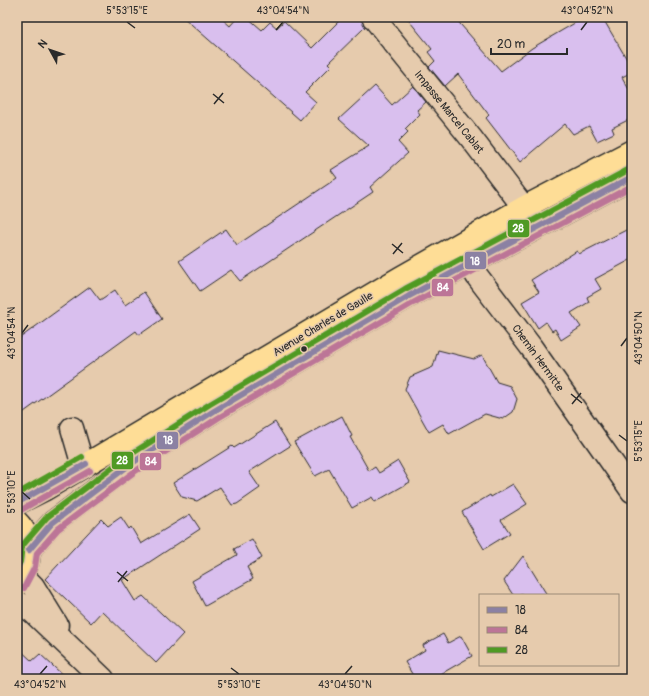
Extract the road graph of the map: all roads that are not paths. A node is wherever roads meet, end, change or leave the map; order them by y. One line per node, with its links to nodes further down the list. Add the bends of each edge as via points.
1 (373, 17): 4 (street, Impasse Marcel Cablat)
2 (632, 151): 4 (main road, Avenue Charles de Gaulle)
3 (632, 177): 5 (main road, Avenue Charles de Gaulle)
4 (524, 208): 5 (street, Impasse Marcel Cablat); 6 (main road, Avenue Charles de Gaulle)
5 (538, 226): 6 (main road, Avenue Charles de Gaulle)
6 (464, 254): 7 (main road, Avenue Charles de Gaulle); 10 (street, Chemin Hermitte, via 477,276 531,347)
7 (209, 403): 9 (main road, Avenue Charles de Gaulle); 13 (main road, Avenue Charles de Gaulle, via 52,523)
8 (72, 428): 9 (street)
9 (82, 466): 11 (main road, Avenue Charles de Gaulle)
10 (628, 485)
11 (17, 503)
12 (17, 522): 13 (main road, via 27,537)
13 (29, 550): 14 (main road, via 28,564)
14 (20, 580): 16 (street, via 42,600)
15 (17, 602): 16 (street, via 33,612)
16 (72, 650): 17 (street)
17 (103, 679)

